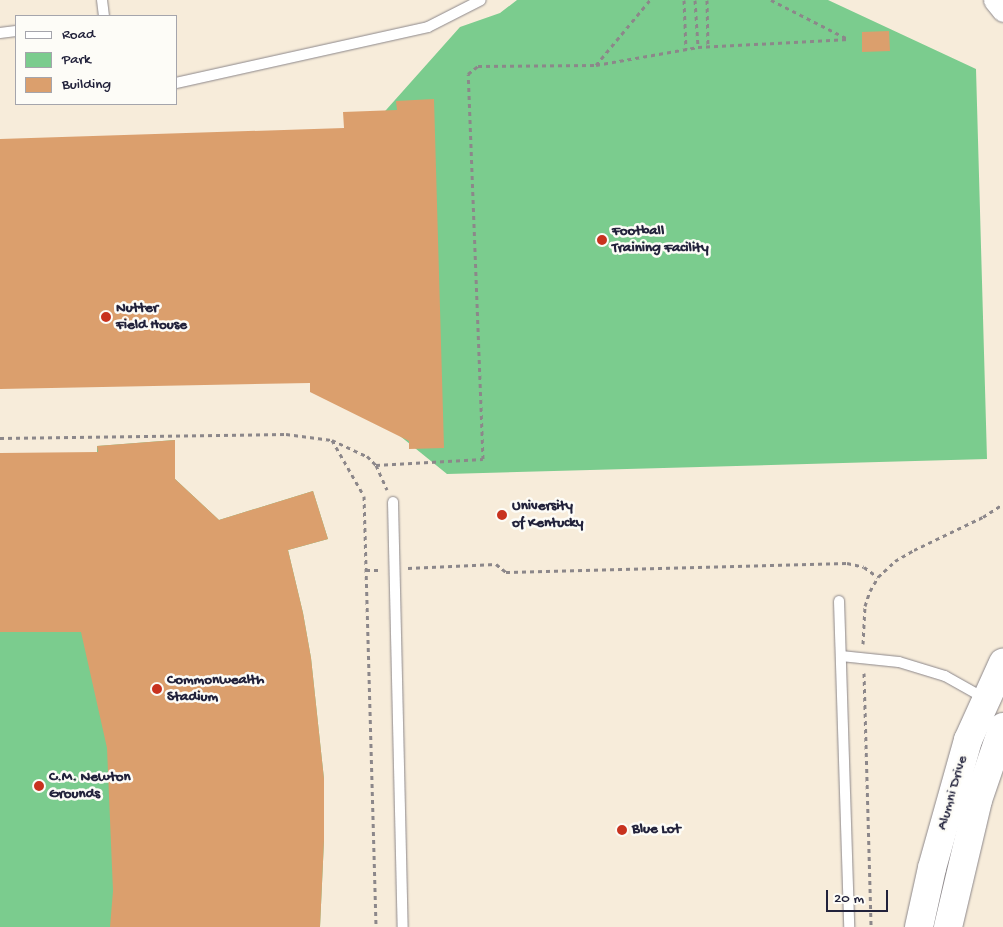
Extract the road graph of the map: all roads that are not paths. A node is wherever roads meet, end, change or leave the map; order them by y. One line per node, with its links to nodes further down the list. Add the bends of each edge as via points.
1 (102, 0): 5 (lane)
2 (481, 0): 8 (lane, via 428,27)
3 (994, 0): 4 (street)
4 (1003, 11)
5 (104, 15)
6 (15, 31): 7 (lane)
7 (0, 33)
8 (178, 83)
9 (392, 502): 15 (lane)
10 (839, 601): 11 (lane)
11 (840, 656): 13 (lane, via 899,662 945,676); 16 (lane)
12 (1003, 663): 13 (main road, Alumni Drive)
13 (995, 703): 17 (main road, Alumni Drive, via 968,740)
14 (1003, 728): 18 (main road, Alumni Drive, via 978,800)
15 (403, 927)
16 (849, 927)
17 (919, 927)
18 (948, 927)

